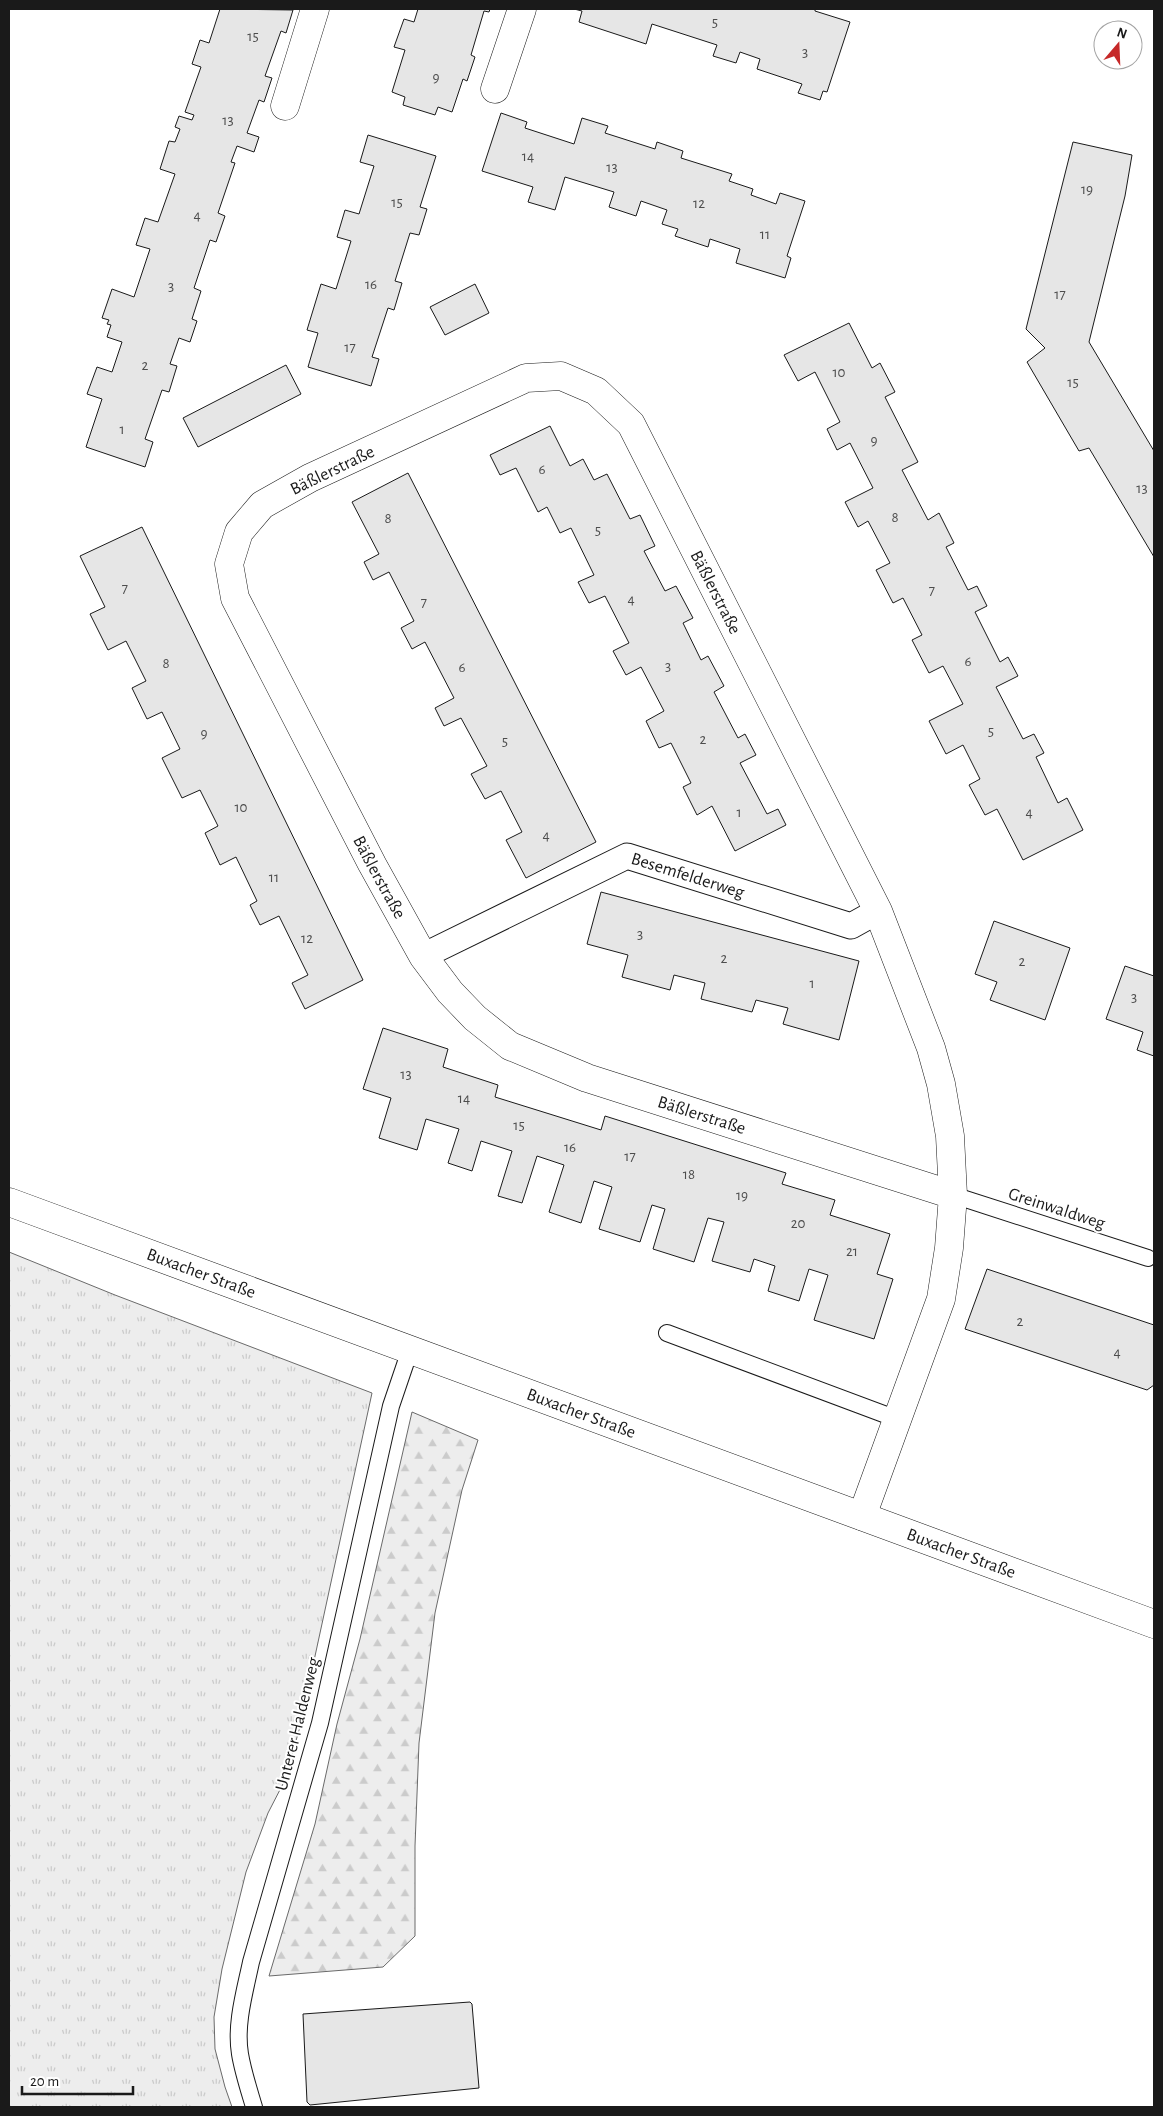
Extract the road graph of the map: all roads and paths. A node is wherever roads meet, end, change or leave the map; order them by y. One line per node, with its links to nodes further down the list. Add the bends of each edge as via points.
1 (315, 9): 4 (street)
2 (522, 9): 3 (street)
3 (496, 88)
4 (285, 106)
5 (878, 911): 6 (street, Besemfelderweg, via 851,926 627,856); 6 (street, Bäßlerstraße, via 631,424 596,390 561,376 526,378 310,478 262,505 239,532 229,564 235,598); 7 (street, Bäßlerstraße, via 931,1048 950,1136)
6 (423, 956): 7 (street, Bäßlerstraße, via 475,1018 510,1046 552,1065)
7 (953, 1195): 9 (lane, Greinwaldweg); 12 (street, Bäßlerstraße, via 941,1299)
8 (9, 1202): 11 (street, Buxacher Straße)
9 (1148, 1258)
10 (667, 1333): 12 (lane)
11 (410, 1350): 13 (street, Buxacher Straße); 15 (lane, Unterer Haldenweg, via 391,1406 320,1723 244,1994 239,2024 240,2054)
12 (897, 1418): 13 (street, Bäßlerstraße)
13 (862, 1516): 14 (street, Buxacher Straße)
14 (1154, 1624)
15 (254, 2107)

